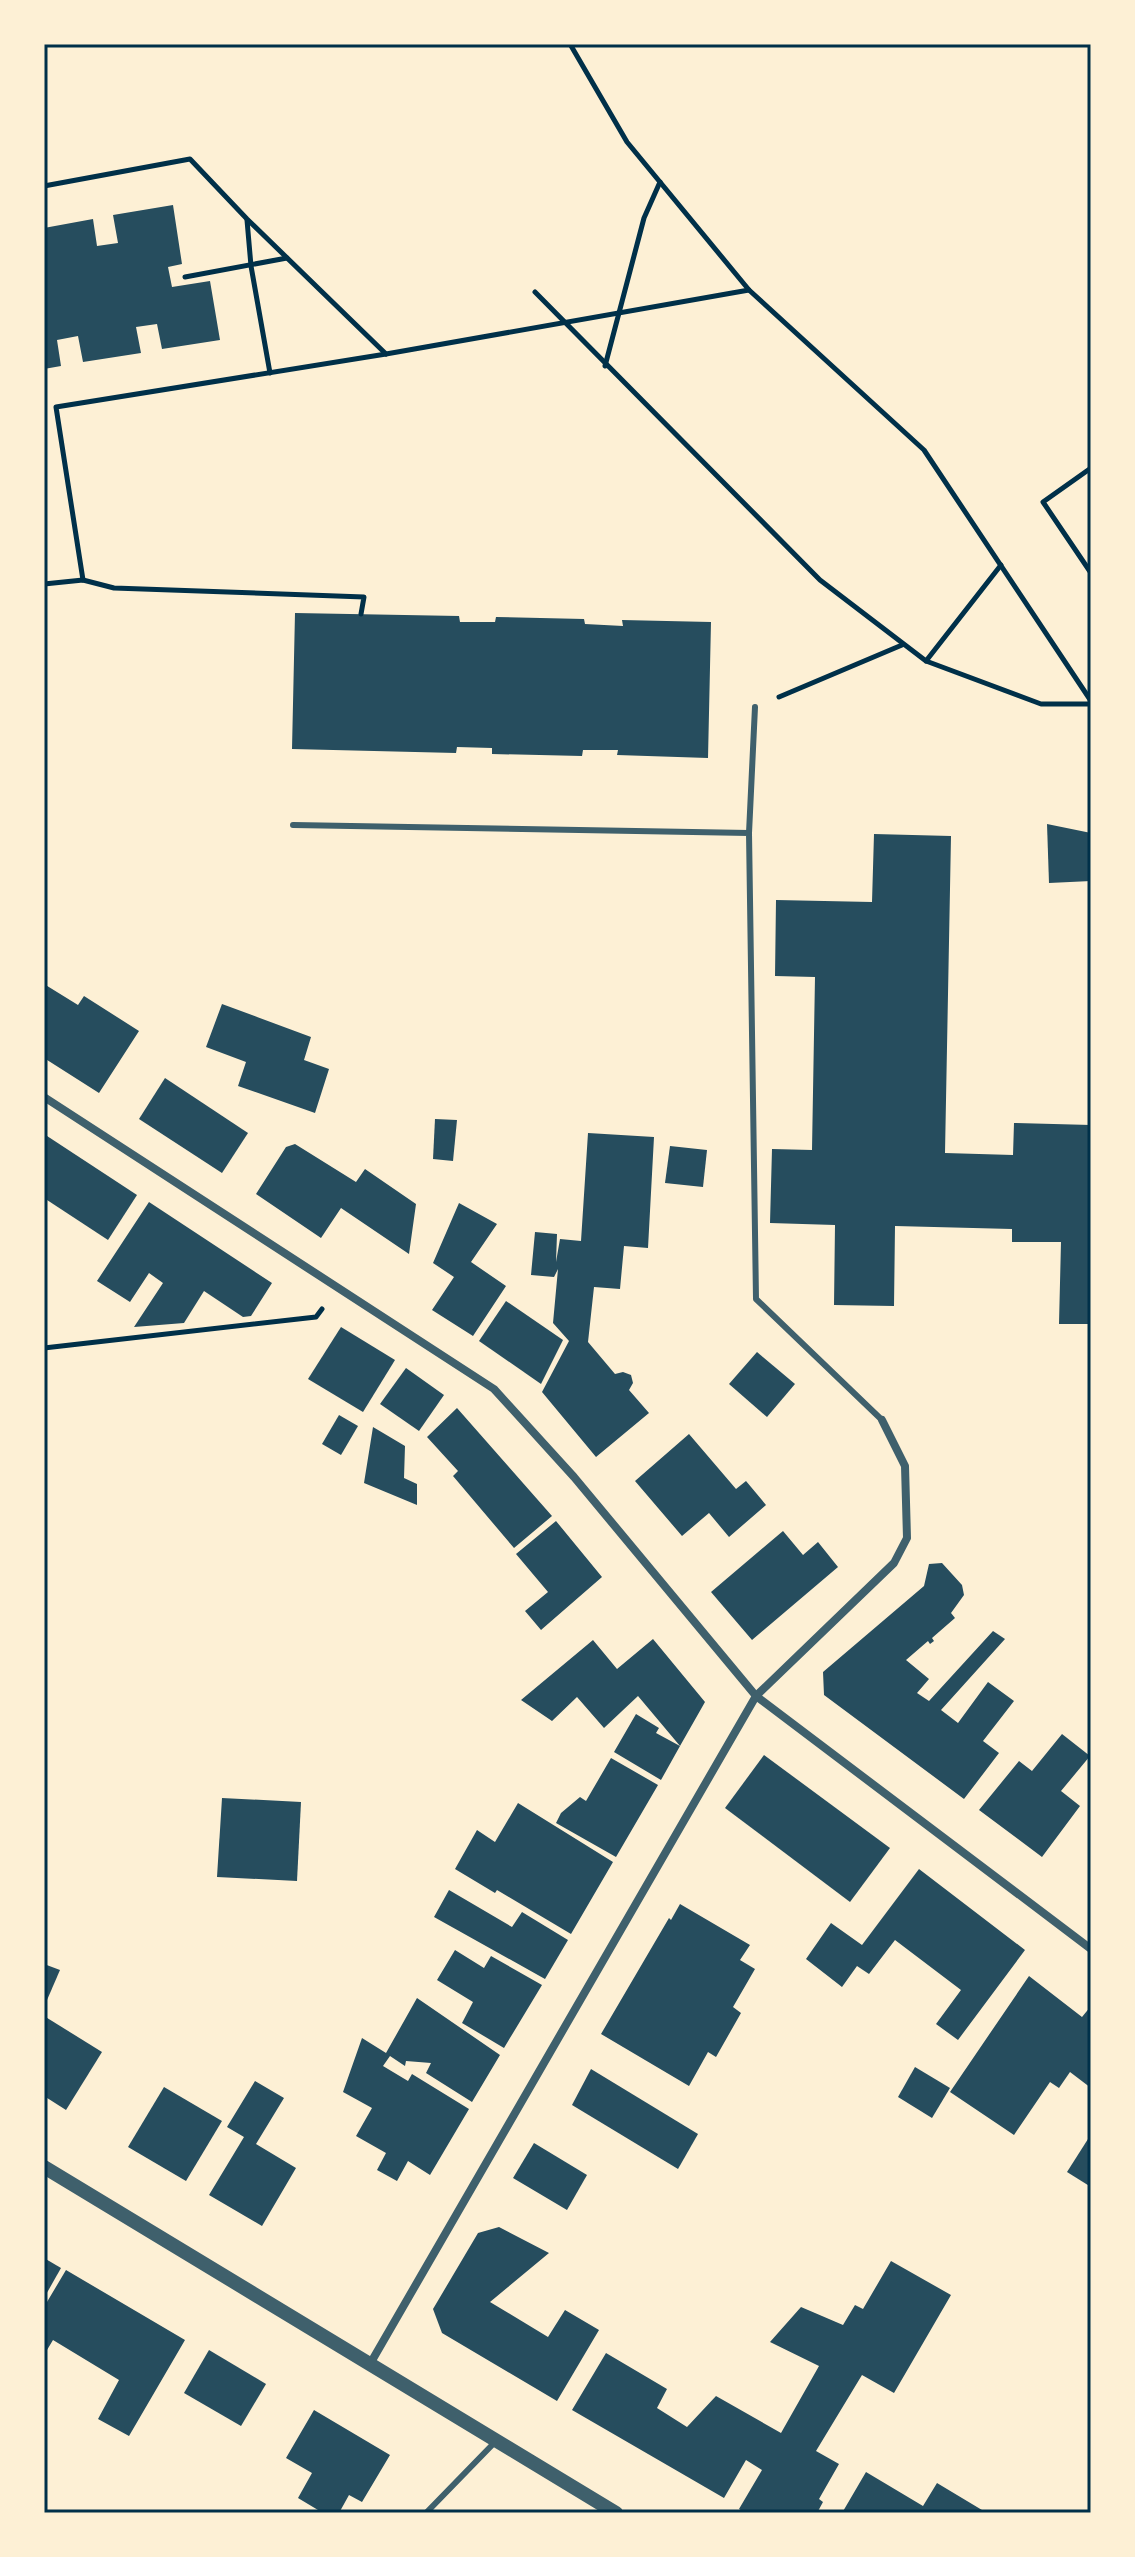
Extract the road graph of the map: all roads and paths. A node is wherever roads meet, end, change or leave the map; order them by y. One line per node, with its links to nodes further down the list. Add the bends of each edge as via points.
1 (570, 44): 2 (path, via 627,142)
2 (660, 182): 8 (path); 10 (path, via 644,218)
3 (44, 186): 4 (path, via 190,159)
4 (247, 219): 5 (path); 6 (path)
5 (287, 258): 6 (path); 12 (path)
6 (251, 266): 7 (path); 14 (path)
7 (185, 277)
8 (749, 290): 10 (path); 18 (path, via 924,450)
9 (535, 292): 11 (path)
10 (618, 314): 11 (path); 13 (path)
11 (566, 324): 12 (path); 13 (path)
12 (386, 354): 14 (path)
13 (605, 366): 23 (path, via 820,580)
14 (270, 373): 20 (path, via 56,407)
15 (1091, 468): 17 (path, via 1043,502)
16 (1091, 555): 17 (path)
17 (1083, 561): 19 (path)
18 (1001, 565): 24 (path); 25 (path)
19 (1091, 573)
20 (83, 580): 21 (path); 22 (path, via 114,588 364,597)
21 (44, 584)
22 (361, 614)
23 (903, 644): 24 (path); 26 (path)
24 (926, 661): 25 (path, via 1041,704)
25 (1091, 703)
26 (755, 707): 28 (lane)
27 (293, 825): 28 (lane)
28 (749, 833): 32 (lane, via 756,1299)
29 (44, 1097): 30 (street)
30 (337, 1288): 31 (path, via 316,1317); 33 (street, via 494,1389)
31 (44, 1348)
32 (882, 1420): 33 (street, via 905,1466 907,1538 894,1563)
33 (756, 1696): 34 (street); 36 (street)
34 (1091, 1949)
35 (44, 2167): 36 (street)
36 (370, 2364): 37 (street)
37 (496, 2441): 38 (lane); 39 (street)
38 (426, 2513)
39 (616, 2513)

